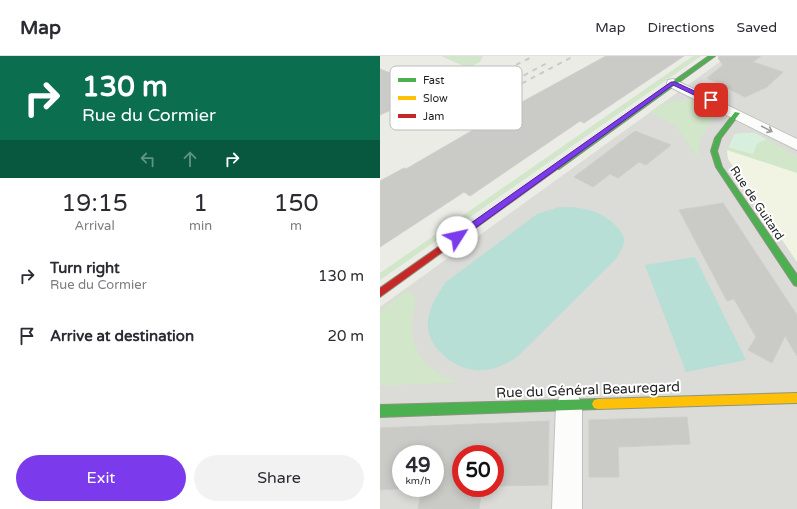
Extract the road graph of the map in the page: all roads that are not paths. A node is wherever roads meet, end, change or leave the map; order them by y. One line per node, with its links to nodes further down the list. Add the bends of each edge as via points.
1 (712, 56): 2 (main road)
2 (673, 83): 3 (street); 6 (main road)
3 (737, 113): 4 (street, one-way to 4); 5 (main road, Rue de Guitard, via 718,138 714,151 719,167)
4 (797, 145)
5 (797, 282)
6 (380, 293)
7 (797, 398): 8 (main road, Rue du Général Beauregard)
8 (569, 405): 9 (main road, Rue du Général Beauregard); 10 (street)
9 (380, 410)
10 (567, 509)

